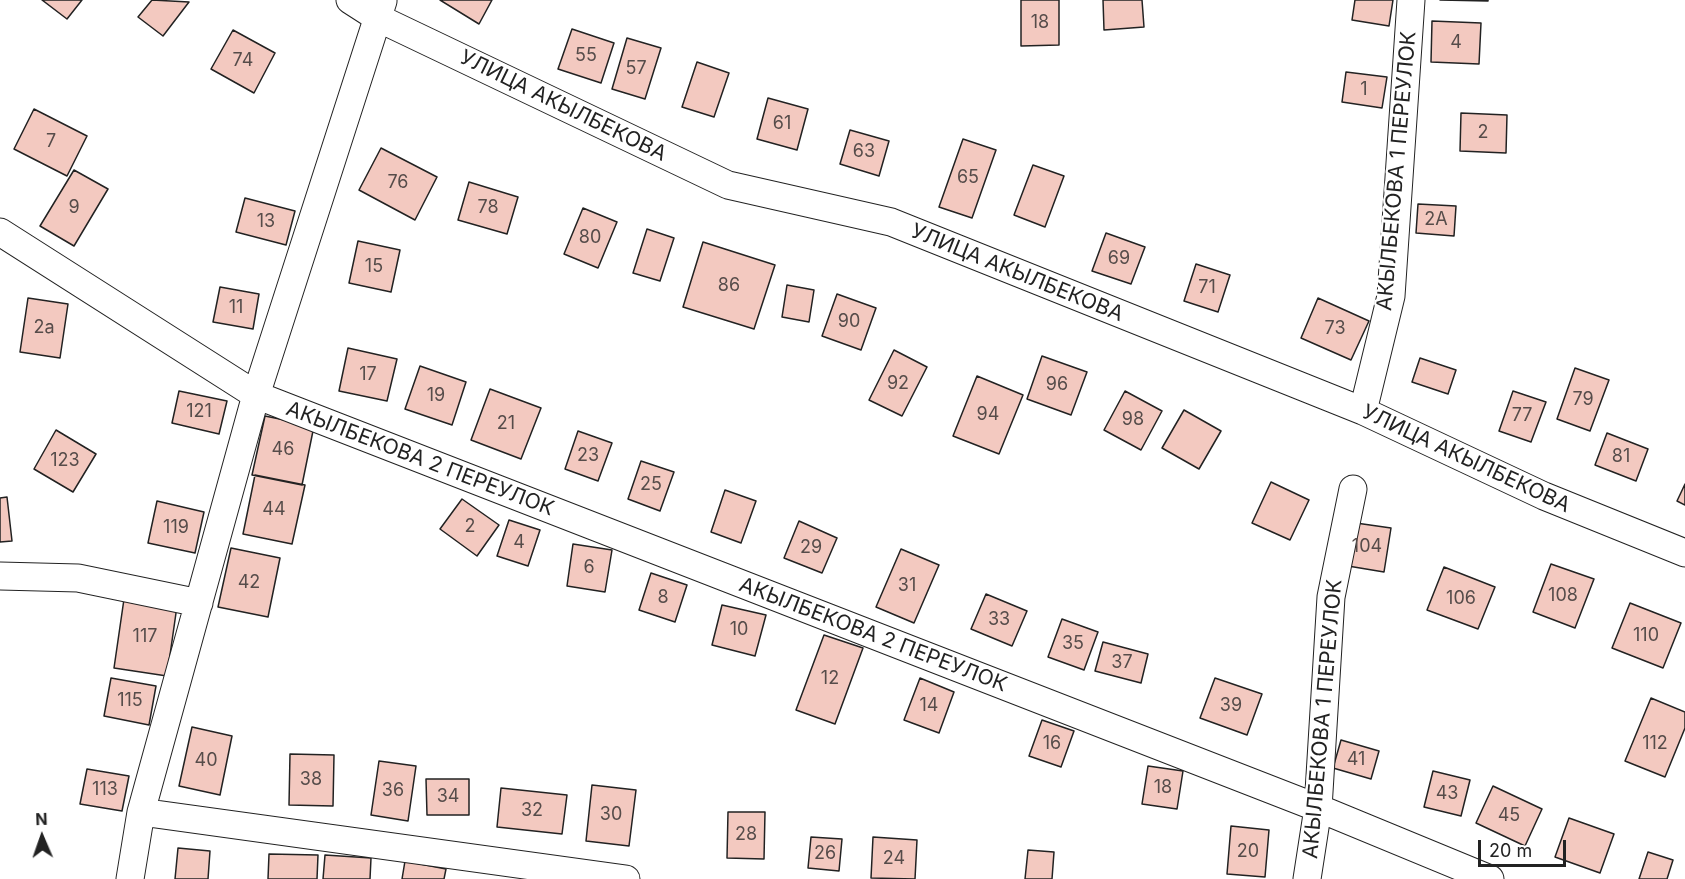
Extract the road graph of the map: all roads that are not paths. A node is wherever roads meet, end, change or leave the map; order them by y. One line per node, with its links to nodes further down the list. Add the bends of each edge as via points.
1 (350, 0): 3 (street, УЛИЦА АКЫЛБЕКОВА)
2 (1411, 0): 6 (street, АКЫЛБЕКОВА 1 ПЕРЕУЛОК, via 1391,296)
3 (380, 9): 5 (street); 6 (street, УЛИЦА АКЫЛБЕКОВА, via 728,185 891,222)
4 (0, 232): 5 (street, АКЫЛБЕКОВА 2 ПЕРЕУЛОК)
5 (256, 395): 10 (street); 11 (street, АКЫЛБЕКОВА 2 ПЕРЕУЛОК)
6 (1364, 411): 8 (street, УЛИЦА АКЫЛБЕКОВА, via 1544,496)
7 (1353, 489): 11 (street, АКЫЛБЕКОВА 1 ПЕРЕУЛОК, via 1331,597)
8 (1685, 553)
9 (0, 576): 10 (street, via 78,578)
10 (199, 603): 12 (street)
11 (1318, 808): 15 (street, АКЫЛБЕКОВА 1 ПЕРЕУЛОК); 16 (street, АКЫЛБЕКОВА 2 ПЕРЕУЛОК)
12 (141, 812): 13 (street); 14 (street)
13 (130, 879)
14 (626, 879)
15 (1307, 879)
16 (1490, 879)

